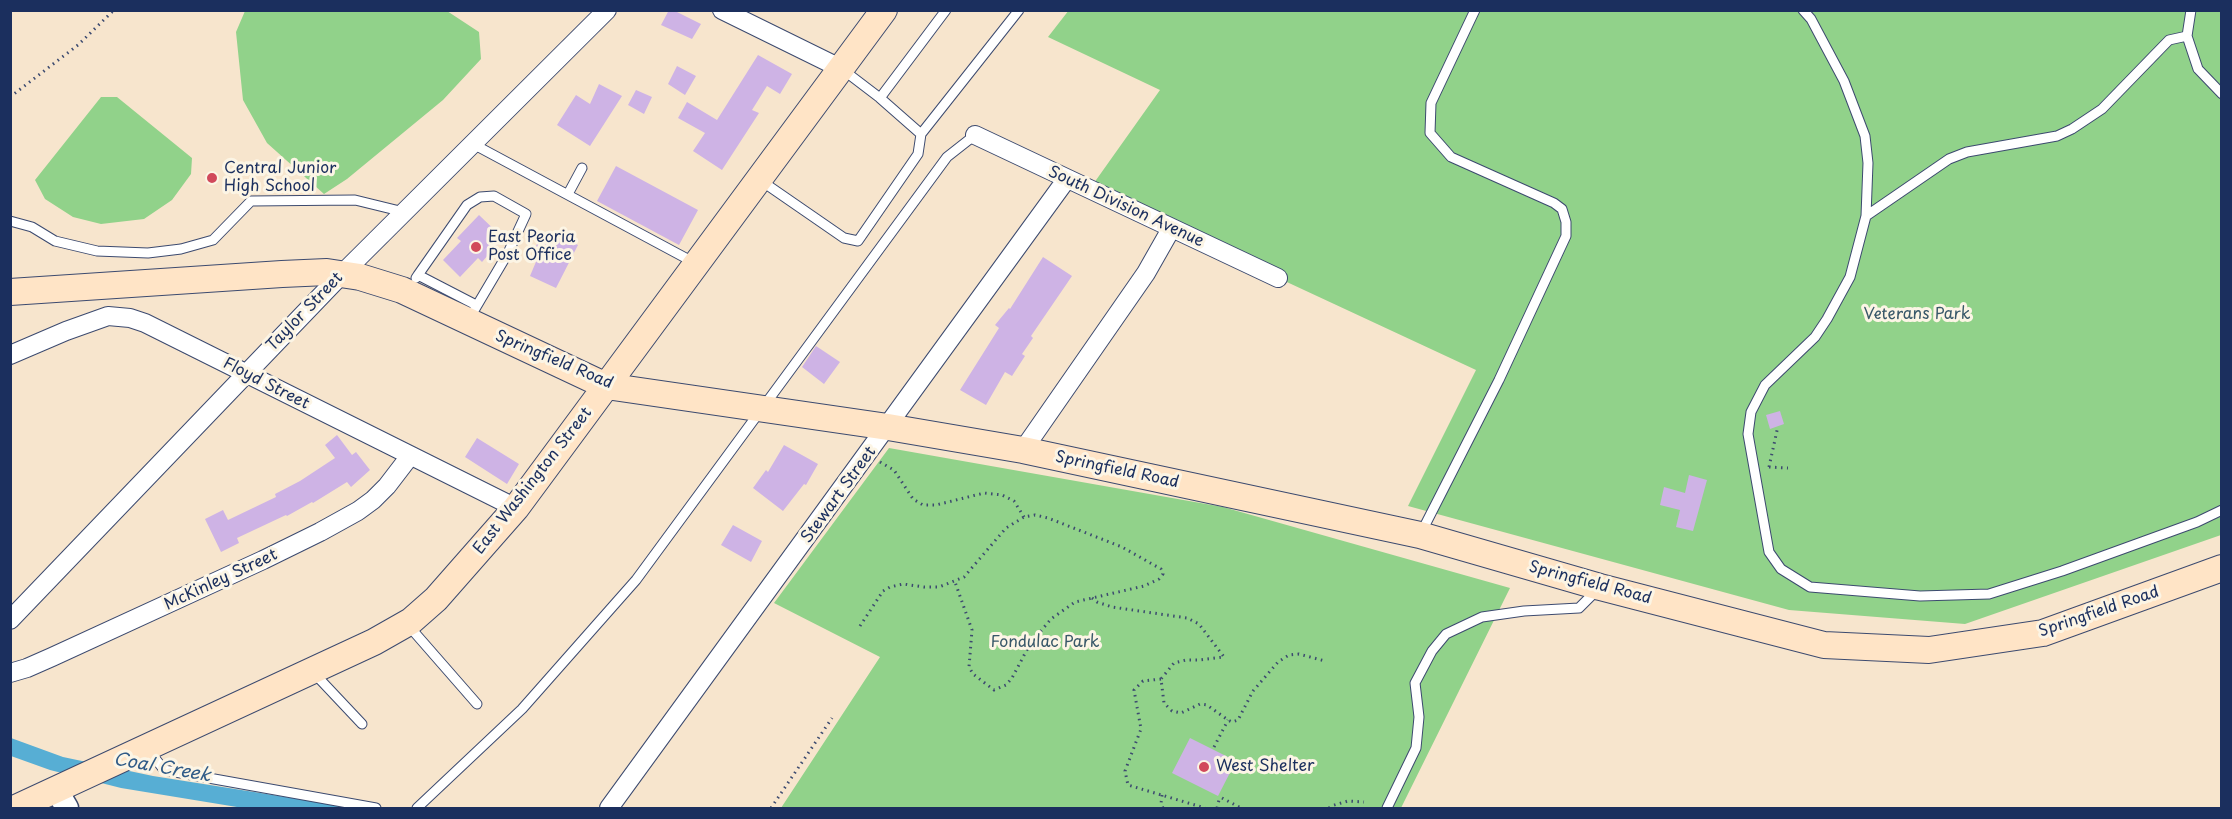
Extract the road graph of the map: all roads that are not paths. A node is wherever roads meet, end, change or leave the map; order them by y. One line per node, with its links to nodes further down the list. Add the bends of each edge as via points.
1 (607, 10): 15 (street, Taylor Street)
2 (722, 10): 10 (street)
3 (884, 10): 10 (main road, East Washington Street)
4 (946, 10): 12 (lane)
5 (1019, 10): 13 (lane)
6 (1475, 10): 39 (lane, via 1431,103 1430,133 1450,158 1562,209 1566,236)
7 (1803, 10): 21 (lane, via 1844,81 1865,136)
8 (2191, 10): 9 (lane)
9 (2187, 36): 11 (lane, via 2198,69); 21 (lane, via 2169,40 2102,109 2079,125 2057,136 1967,152 1949,159)
10 (842, 69): 12 (lane); 17 (main road, East Washington Street)
11 (2222, 94)
12 (880, 98): 13 (lane)
13 (921, 134): 17 (lane, via 918,154 858,241 844,238)
14 (975, 135): 18 (street, South Division Avenue); 33 (lane, via 947,157)
15 (473, 144): 19 (lane); 20 (street, Taylor Street)
16 (582, 168): 19 (lane)
17 (760, 180): 24 (main road, East Washington Street)
18 (1066, 180): 23 (street, South Division Avenue); 34 (street, Stewart Street)
19 (568, 194): 24 (lane)
20 (404, 212): 22 (lane, via 355,200 251,201 213,240 148,253 97,251 55,241 32,227); 25 (street, Taylor Street)
21 (1866, 216): 38 (lane, via 1850,277 1827,319 1815,337 1766,385 1751,411 1748,434 1768,552 1781,569 1810,586 1920,596 1989,594 2073,567)
22 (10, 221)
23 (1171, 229): 26 (street, South Division Avenue); 35 (street, via 1146,273)
24 (698, 265): 32 (main road, East Washington Street)
25 (342, 274): 27 (main road, Springfield Road); 28 (main road, Springfield Road, via 282,274); 31 (street, Taylor Street)
26 (1278, 278)
27 (412, 283): 29 (main road, Springfield Road); 29 (lane, via 467,205 480,197 494,196 526,214)
28 (10, 292)
29 (472, 313): 32 (main road, Springfield Road)
30 (10, 355): 31 (street, Floyd Street, via 108,316 120,316 145,323)
31 (245, 374): 36 (street, Floyd Street); 42 (street, Taylor Street)
32 (606, 386): 33 (main road, Springfield Road); 37 (main road, East Washington Street)
33 (761, 410): 34 (main road, Springfield Road); 52 (lane, via 636,580 522,709)
34 (888, 427): 35 (main road, Springfield Road); 53 (street, Stewart Street)
35 (1023, 450): 39 (main road, Springfield Road)
36 (410, 456): 37 (street, Floyd Street); 45 (street, McKinley Street, via 373,500 320,532)
37 (516, 508): 43 (main road, East Washington Street, via 436,599)
38 (2222, 510)
39 (1420, 535): 41 (main road, Springfield Road)
40 (2222, 568): 41 (main road, Springfield Road, via 2043,633 1929,650 1824,645)
41 (1600, 586): 54 (lane, via 1579,608 1524,610 1482,617 1446,634 1416,682 1416,748)
42 (10, 620)
43 (406, 623): 44 (main road, East Washington Street); 46 (lane)
44 (312, 670): 47 (lane); 48 (main road, East Washington Street)
45 (10, 673)
46 (477, 704)
47 (362, 724)
48 (146, 747): 49 (main road, East Washington Street, via 80,778); 51 (lane, via 164,770)
49 (61, 799): 50 (main road, East Washington Street)
50 (16, 808)
51 (376, 808)
52 (417, 808)
53 (609, 808)
54 (1387, 808)

